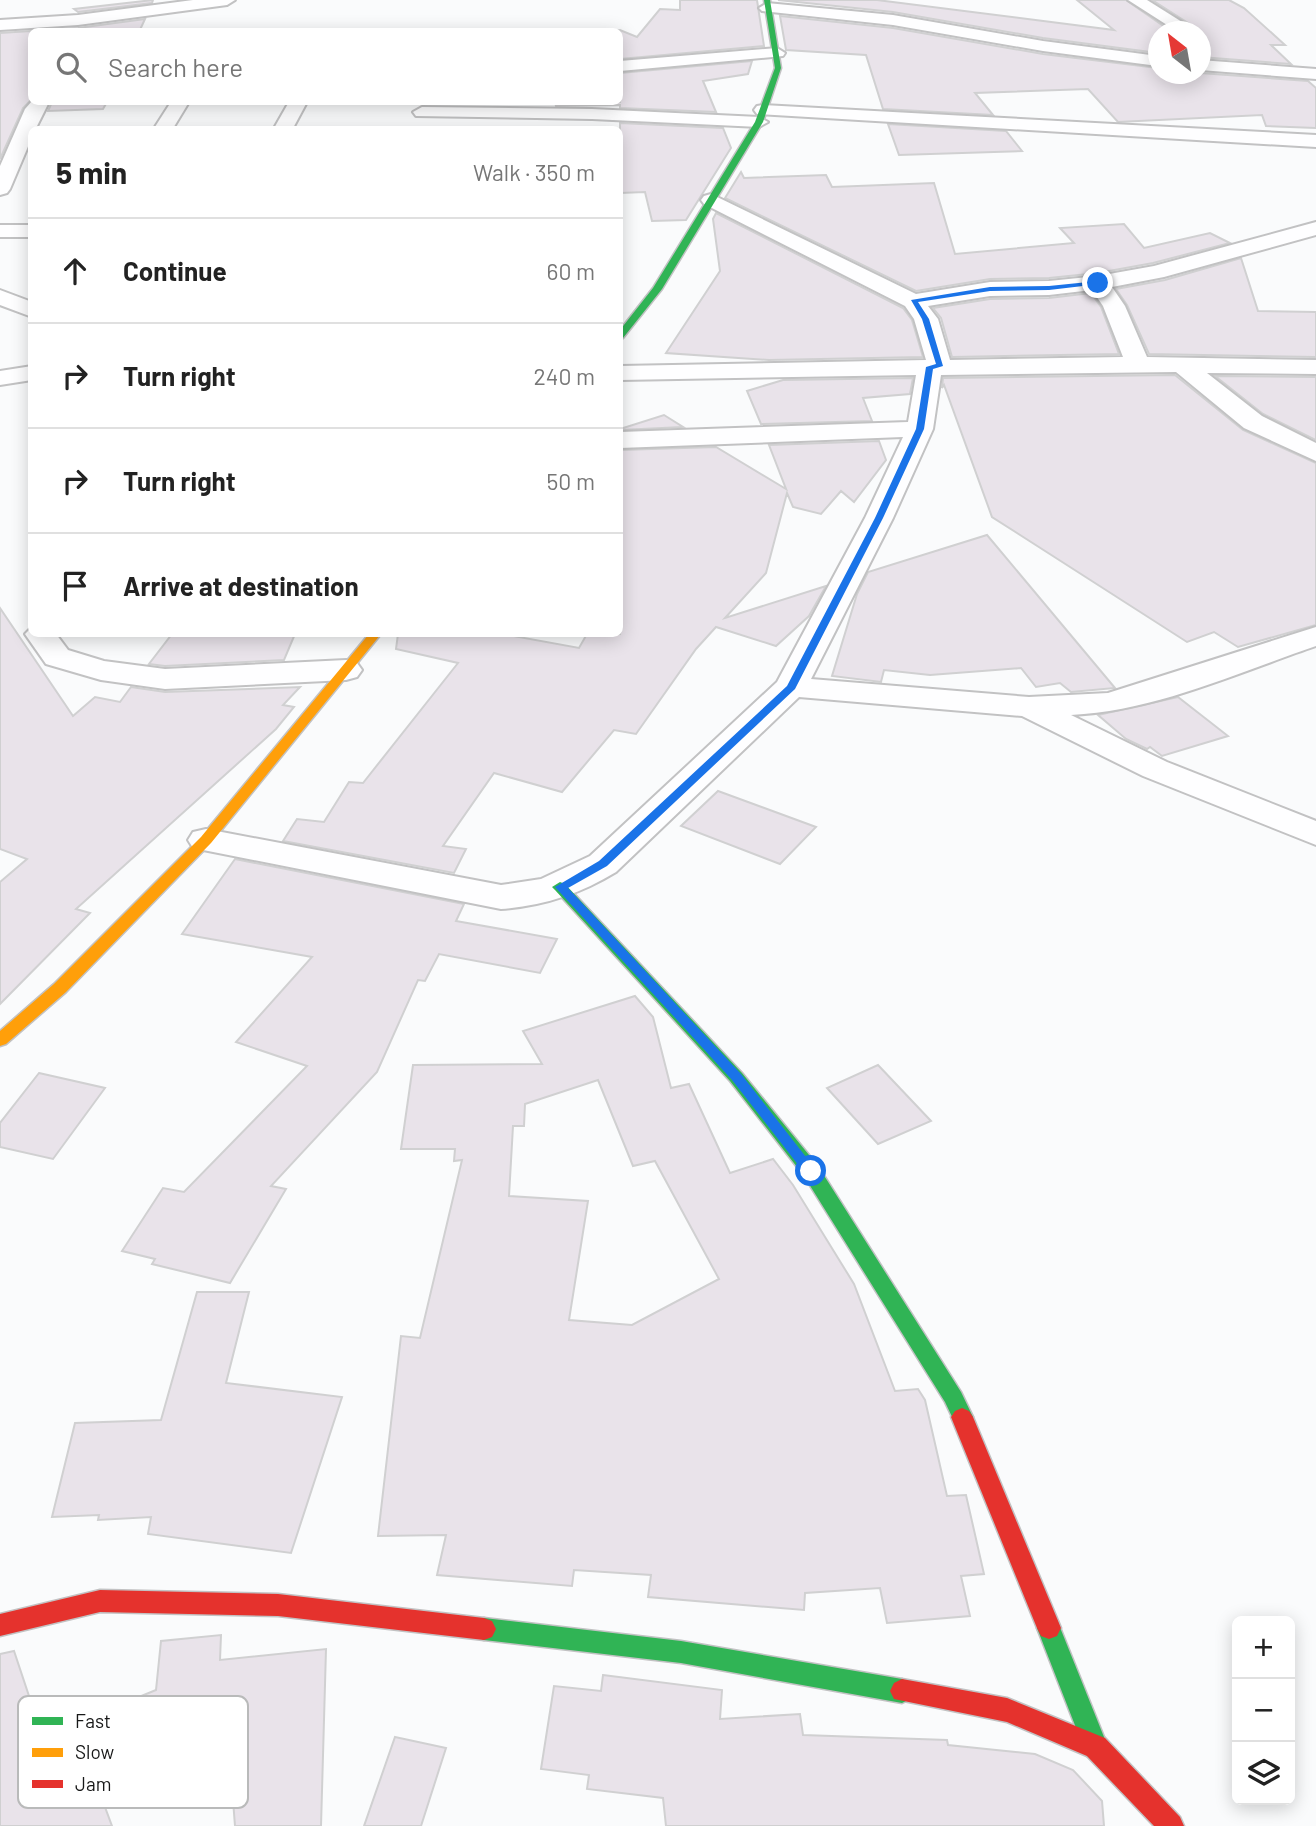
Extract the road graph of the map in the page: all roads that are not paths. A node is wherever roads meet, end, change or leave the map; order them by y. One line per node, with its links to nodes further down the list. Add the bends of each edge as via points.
1 (219, 0): 2 (street); 9 (street, via 78,20)
2 (228, 0): 8 (street)
3 (1136, 0): 7 (street)
4 (767, 4): 6 (street); 11 (street)
5 (916, 7): 6 (street)
6 (893, 20): 12 (street)
7 (1171, 21)
8 (191, 22)
9 (0, 25)
10 (1220, 51): 15 (street)
11 (777, 53): 13 (street); 22 (street, via 778,68)
12 (1148, 60)
13 (623, 66)
14 (1211, 66): 15 (street)
15 (1249, 70): 16 (street)
16 (1316, 74)
17 (37, 105): 21 (street); 24 (street)
18 (178, 105): 25 (street)
19 (296, 105): 26 (street)
20 (444, 105): 23 (street, via 416,115)
21 (11, 110)
22 (761, 116): 23 (street); 27 (street); 30 (street)
23 (531, 121)
24 (31, 126)
25 (165, 126)
26 (284, 126)
27 (1316, 141)
28 (24, 154): 29 (street)
29 (0, 189)
30 (711, 200): 38 (street); 40 (street, via 657,289)
31 (1316, 228): 34 (street)
32 (28, 230): 33 (street)
33 (0, 231)
34 (1252, 245): 35 (street); 36 (street)
35 (1294, 254)
36 (1098, 283): 38 (street, via 990,289); 41 (street, via 1114,306)
37 (1, 299): 39 (street)
38 (913, 301): 43 (street, via 926,319)
39 (28, 309)
40 (623, 327)
41 (1138, 364): 42 (street); 43 (street)
42 (1184, 366): 44 (street); 48 (street, via 1253,422)
43 (935, 367): 45 (street); 46 (street)
44 (1316, 367)
45 (623, 373)
46 (920, 429): 47 (street); 53 (street)
47 (623, 440)
48 (1316, 453)
49 (1316, 636): 54 (street, via 1137,696 1108,703)
50 (43, 637): 52 (street, via 57,657 101,670 165,679)
51 (373, 637): 52 (street)
52 (346, 670): 56 (street)
53 (791, 687): 54 (street); 57 (street, via 603,863)
54 (1030, 707): 55 (street, via 1155,769)
55 (1316, 834)
56 (206, 840): 57 (street, via 500,897); 58 (street, via 60,988)
57 (561, 887): 60 (street, via 736,1077 811,1171 954,1398)
58 (0, 1040)
59 (0, 1625): 60 (street, via 100,1601 278,1605 694,1654 1007,1710)
60 (1096, 1747): 61 (street)
61 (1171, 1826)

